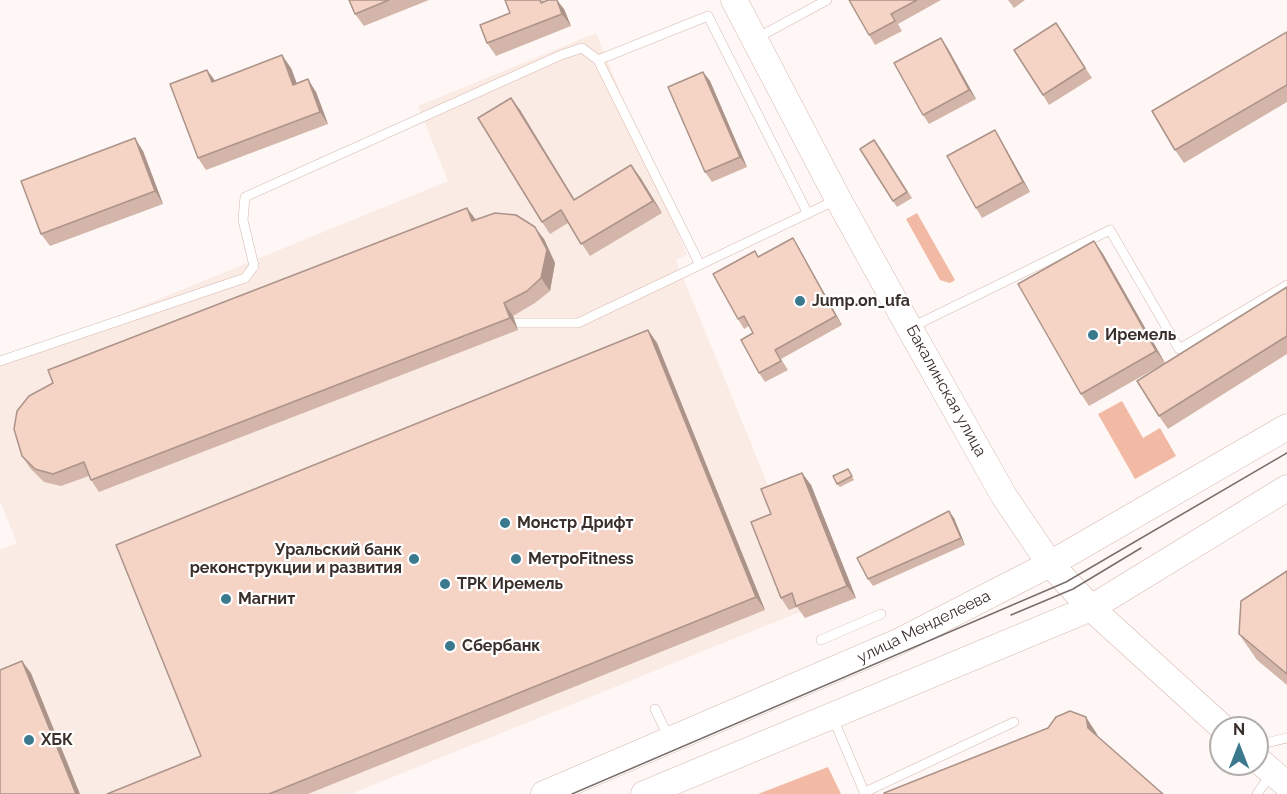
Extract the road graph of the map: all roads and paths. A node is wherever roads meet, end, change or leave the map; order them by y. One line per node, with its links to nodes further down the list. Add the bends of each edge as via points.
1 (827, 0): 3 (lane)
2 (735, 2): 3 (main road, Бакалинская улица)
3 (754, 39): 5 (main road, Бакалинская улица)
4 (598, 60): 6 (lane, via 708,16); 7 (lane); 11 (lane, via 582,48 561,55 245,197 243,220 254,266 245,278)
5 (838, 199): 6 (lane); 10 (main road, Бакалинская улица)
6 (808, 214): 7 (lane)
7 (700, 265): 9 (lane, via 578,323)
8 (1287, 285): 10 (lane, via 1179,349 1110,230)
9 (515, 323)
10 (910, 328): 14 (main road, Бакалинская улица, via 1004,496)
11 (0, 361)
12 (1287, 427): 14 (main road, улица Менделеева)
13 (1287, 488): 15 (main road)
14 (1050, 564): 15 (main road, Бакалинская улица); 23 (main road, улица Менделеева, via 898,642)
15 (1091, 608): 19 (main road); 20 (main road, Бакалинская улица)
16 (882, 614): 17 (lane)
17 (820, 640)
18 (655, 710): 23 (lane)
19 (832, 716): 26 (lane); 28 (main road, via 676,784)
20 (1210, 716)
21 (1014, 722): 26 (lane)
22 (1287, 738): 24 (lane)
23 (670, 740): 27 (main road, улица Менделеева)
24 (1269, 742)
25 (1272, 772): 29 (lane)
26 (865, 793)
27 (544, 794)
28 (644, 794)
29 (1257, 794)

